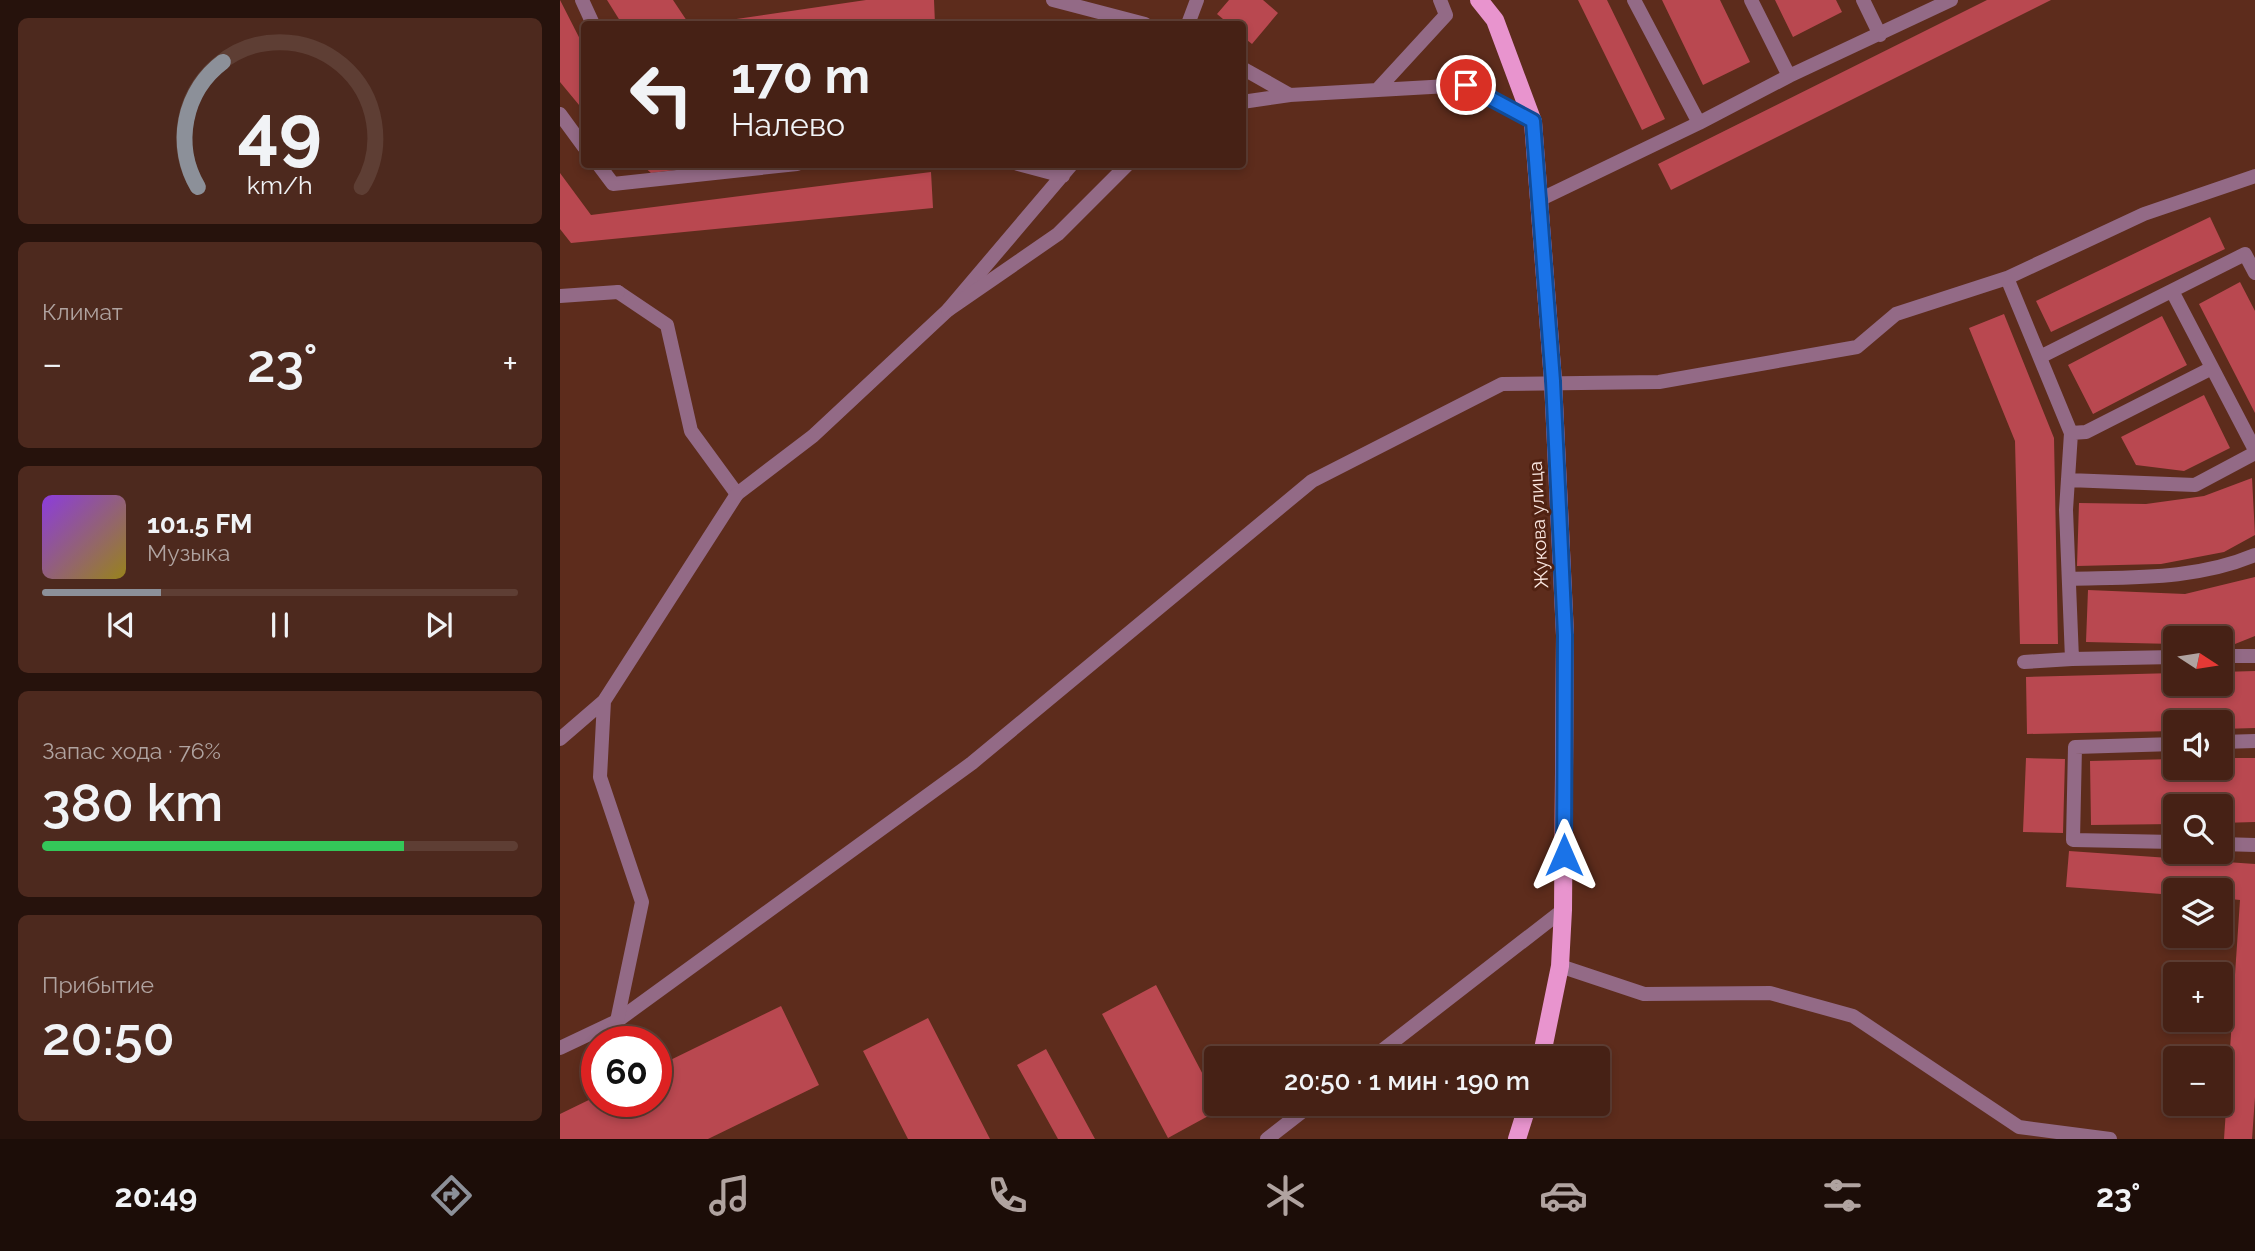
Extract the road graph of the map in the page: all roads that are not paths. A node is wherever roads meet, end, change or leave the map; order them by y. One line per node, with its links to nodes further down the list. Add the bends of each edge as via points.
1 (582, 0): 10 (street)
2 (1053, 0): 11 (street)
3 (1197, 0): 12 (street)
4 (1440, 0): 16 (street, via 1446,15)
5 (1479, 0): 20 (main road, Жукова улица, via 1495,20)
6 (1634, 0): 21 (street)
7 (1751, 0): 15 (street)
8 (1863, 0): 13 (street)
9 (1951, 0): 13 (street)
10 (592, 21)
11 (1134, 21)
12 (1189, 21)
13 (1880, 34): 15 (street)
14 (1246, 70): 17 (street)
15 (1789, 76): 21 (street)
16 (1377, 90): 17 (street); 20 (street, via 1466,85)
17 (1290, 95): 18 (street)
18 (1246, 101)
19 (560, 114): 22 (street)
20 (1533, 121): 28 (main road, Жукова улица)
21 (1699, 123): 28 (street)
22 (581, 143)
23 (601, 168): 24 (street, via 613,184)
24 (760, 168)
25 (1124, 168): 33 (street, via 1058,234)
26 (1068, 170): 33 (street)
27 (2255, 176): 30 (street, via 2144,214)
28 (1539, 200): 36 (main road, Жукова улица)
29 (2255, 273): 31 (street, via 2245,254)
30 (2007, 278): 34 (street); 36 (street, via 1896,314 1857,347 1659,382)
31 (2172, 291): 34 (street); 35 (street)
32 (560, 296): 40 (street, via 618,292 667,325 691,432)
33 (948, 310): 40 (street, via 813,436)
34 (2040, 357): 37 (street)
35 (2212, 368): 37 (street, via 2086,432); 38 (street)
36 (1553, 381): 56 (main road, Жукова улица, via 1565,635); 58 (street, via 1502,384 1312,481 972,762)
37 (2071, 433): 39 (street)
38 (2255, 452): 39 (street, via 2195,485)
39 (2068, 480): 42 (street)
40 (737, 494): 48 (street)
41 (2255, 555): 42 (street, via 2230,566 2167,576)
42 (2069, 579): 46 (street)
43 (2233, 656): 44 (street)
44 (2255, 656)
45 (2163, 657): 46 (street)
46 (2072, 659): 47 (street)
47 (2024, 662)
48 (604, 701): 49 (street); 58 (street, via 600,777 642,902)
49 (560, 739)
50 (2255, 741): 51 (street)
51 (2233, 742)
52 (2163, 744): 53 (street, via 2075,747 2073,840)
53 (2163, 842)
54 (2233, 844): 55 (street)
55 (2255, 845)
56 (1563, 910): 57 (main road, Жукова улица); 59 (street)
57 (1560, 966): 60 (main road, Жукова улица); 66 (street, via 1644,994 1770,993 1853,1016 2019,1127)
58 (617, 1021): 61 (street)
59 (1388, 1046)
60 (1544, 1046)
61 (560, 1048)
62 (1297, 1116): 64 (street)
63 (1524, 1116): 65 (main road)
64 (1267, 1139)
65 (1517, 1139)
66 (2110, 1139)

